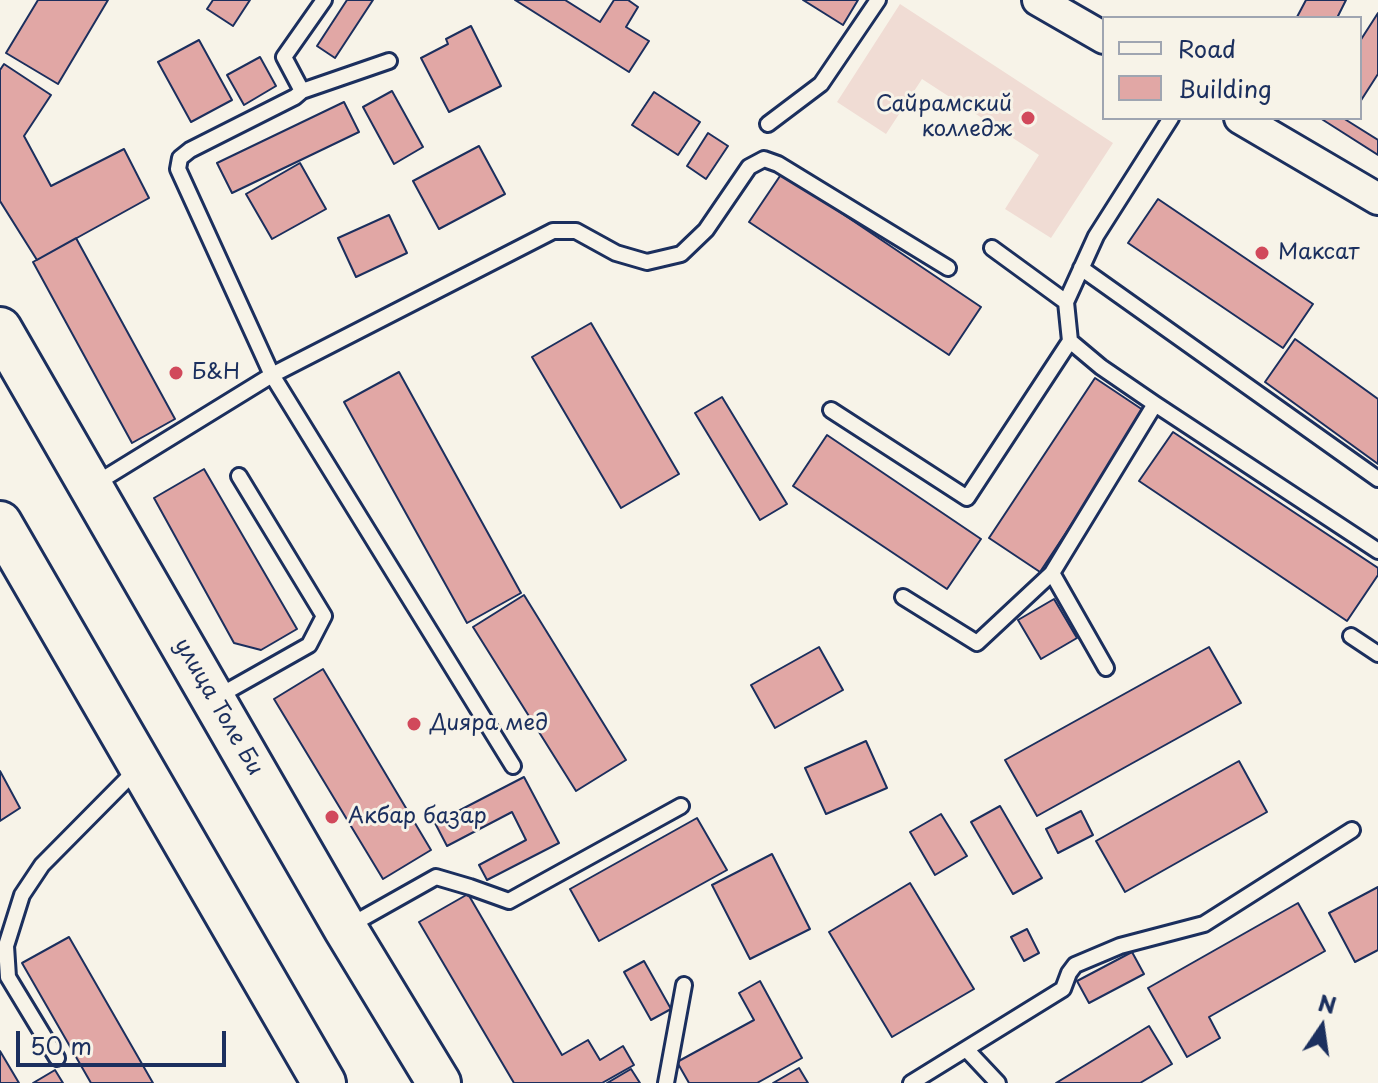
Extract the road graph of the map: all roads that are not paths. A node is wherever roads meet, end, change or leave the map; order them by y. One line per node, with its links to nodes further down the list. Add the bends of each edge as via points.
1 (324, 0): 6 (lane, via 284,57)
2 (878, 0): 9 (lane, via 821,84)
3 (1038, 0): 4 (street)
4 (1102, 37)
5 (389, 61): 6 (lane)
6 (302, 91): 17 (lane, via 190,150 180,158 178,169)
7 (1170, 120): 13 (lane)
8 (1243, 120): 10 (street)
9 (768, 124)
10 (1378, 199)
11 (992, 248): 14 (lane)
12 (948, 268): 17 (lane, via 764,159 749,167 706,230 681,254 647,262 616,253 576,231 553,231)
13 (1081, 268): 14 (lane); 21 (lane)
14 (1066, 302): 16 (lane)
15 (0, 329): 22 (main road, улица Толе Би)
16 (1070, 341): 18 (lane); 19 (lane, via 967,498)
17 (272, 375): 22 (lane); 32 (lane)
18 (1155, 404): 24 (lane); 25 (lane)
19 (831, 410)
20 (239, 476): 30 (lane, via 324,616 309,645)
21 (1378, 479)
22 (91, 486): 30 (main road, улица Толе Би)
23 (0, 523): 31 (main road)
24 (1378, 551)
25 (1052, 573): 26 (lane, via 977,643); 29 (lane)
26 (903, 597)
27 (1351, 636): 28 (lane)
28 (1378, 654)
29 (1106, 668)
30 (213, 699): 35 (main road, улица Толе Би)
31 (140, 766): 38 (lane, via 42,865 22,895 6,946 8,977); 39 (main road)
32 (513, 766)
33 (681, 806): 35 (lane, via 509,901 436,877)
34 (1352, 830): 37 (lane, via 1204,924 1120,946 1075,965 1063,989)
35 (345, 928): 40 (main road, улица Толе Би)
36 (684, 985): 41 (lane)
37 (966, 1049): 42 (lane); 43 (lane)
38 (57, 1058)
39 (324, 1083)
40 (439, 1083)
41 (666, 1083)
42 (911, 1083)
43 (998, 1083)

